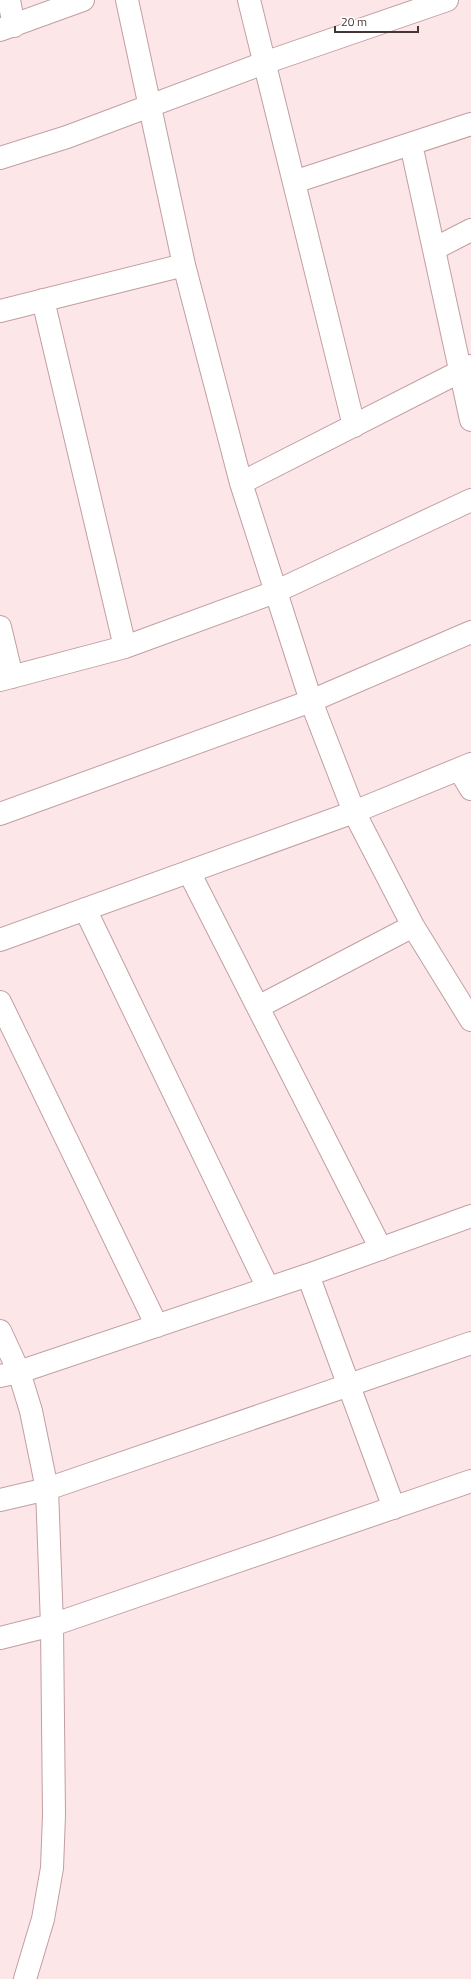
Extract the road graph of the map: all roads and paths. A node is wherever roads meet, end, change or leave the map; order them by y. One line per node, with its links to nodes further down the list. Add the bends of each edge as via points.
1 (9, 0): 6 (street)
2 (83, 0): 6 (street)
3 (127, 0): 8 (street)
4 (249, 0): 7 (street)
5 (447, 0): 7 (street)
6 (7, 28)
7 (264, 63): 8 (street); 12 (street)
8 (150, 107): 11 (street); 15 (street)
9 (471, 124): 10 (street)
10 (411, 144): 12 (street); 14 (street)
11 (0, 158)
12 (294, 182): 20 (street)
13 (471, 230): 14 (street)
14 (434, 249): 18 (street)
15 (184, 265): 16 (street); 21 (street)
16 (43, 300): 17 (street); 26 (street)
17 (0, 311)
18 (466, 368): 19 (street); 20 (street)
19 (471, 420)
20 (354, 426): 21 (street)
21 (241, 483): 23 (street)
22 (471, 500): 23 (street)
23 (275, 592): 26 (street); 28 (street)
24 (0, 627): 27 (street)
25 (471, 632): 28 (street)
26 (125, 647): 27 (street)
27 (6, 679)
28 (311, 701): 31 (street); 32 (street)
29 (465, 767): 30 (street); 31 (street)
30 (471, 789)
31 (354, 812): 33 (street); 35 (street)
32 (0, 814)
33 (189, 872): 34 (street); 38 (street)
34 (85, 909): 36 (street); 43 (street)
35 (413, 926): 38 (street); 39 (street)
36 (0, 940)
37 (0, 1002): 44 (street)
38 (258, 1007): 41 (street)
39 (471, 1020)
40 (471, 1216): 41 (street)
41 (382, 1249): 42 (street)
42 (308, 1275): 43 (street); 48 (street)
43 (268, 1288): 44 (street)
44 (157, 1326): 47 (street)
45 (0, 1331): 47 (street)
46 (471, 1343): 48 (street)
47 (10, 1374): 50 (street, via 31,1411)
48 (349, 1386): 50 (street); 52 (street)
49 (471, 1481): 52 (street)
50 (47, 1489): 51 (street); 53 (street)
51 (0, 1500)
52 (394, 1508): 53 (street)
53 (52, 1625): 54 (street); 55 (street, via 52,1868 43,1919)
54 (0, 1638)
55 (25, 1979)

